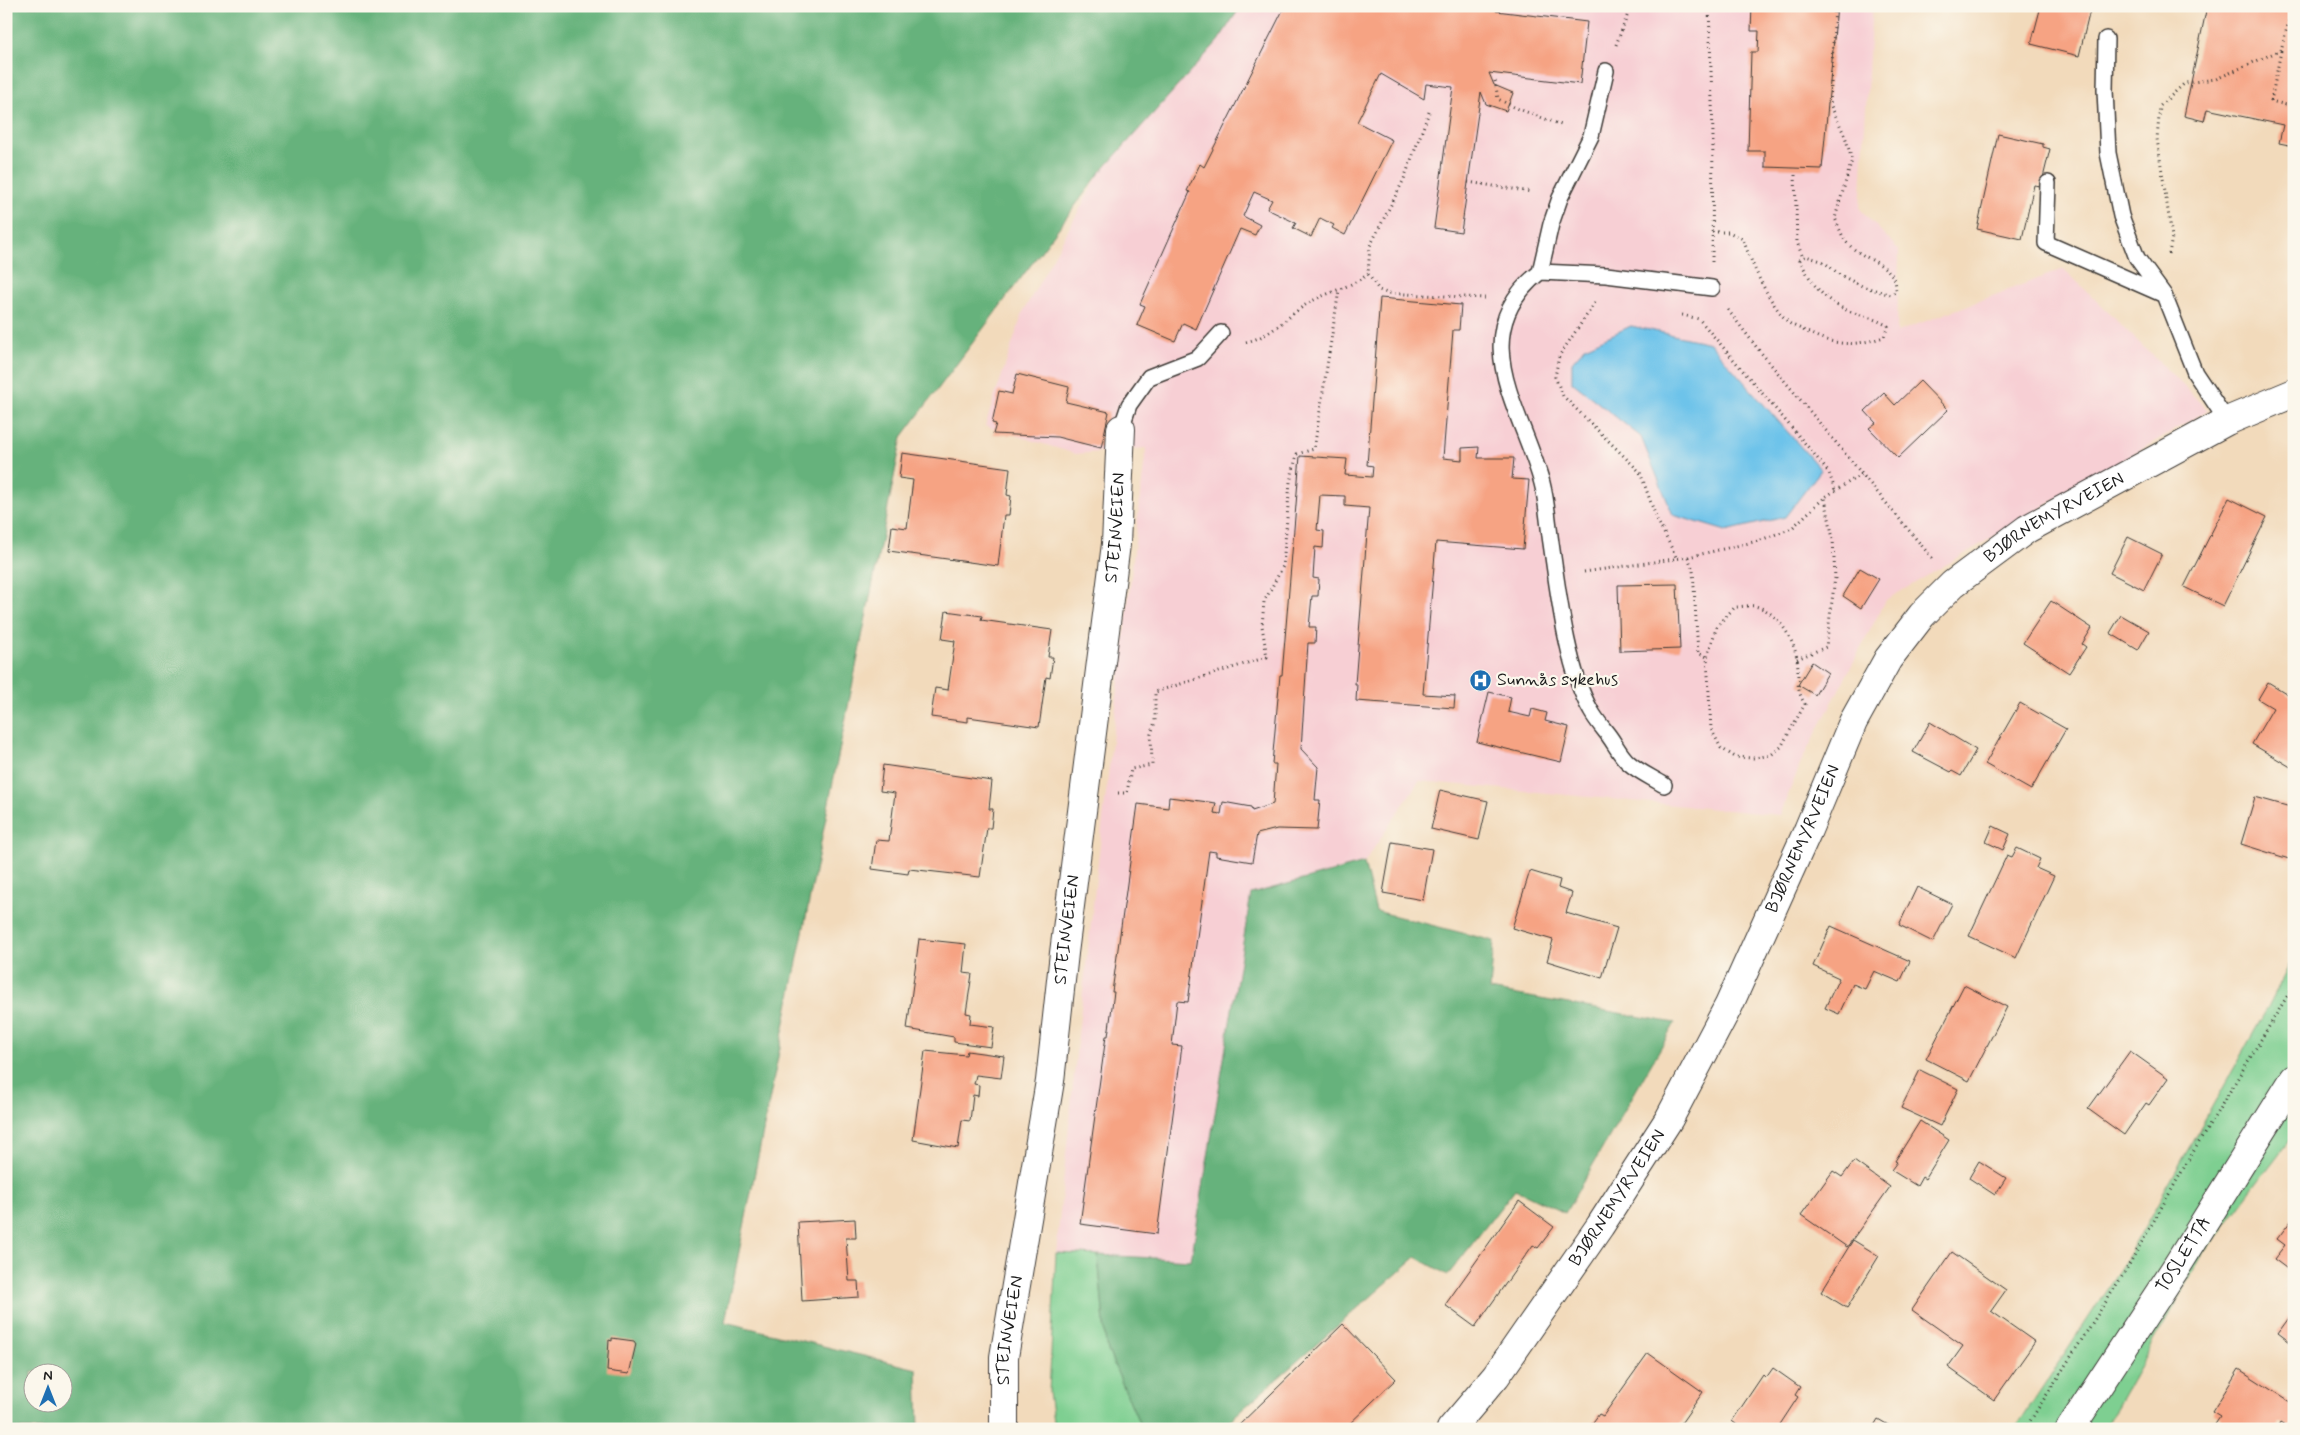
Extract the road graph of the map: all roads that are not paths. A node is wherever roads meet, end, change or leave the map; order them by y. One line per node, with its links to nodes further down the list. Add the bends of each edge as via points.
1 (2106, 39): 6 (lane, via 2108,153 2121,216 2137,258)
2 (1606, 71): 4 (lane, via 1591,136 1560,198)
3 (2048, 183): 6 (lane, via 2046,243)
4 (1540, 272): 5 (lane, via 1606,275); 11 (lane, via 1526,284 1502,324 1502,359 1510,394 1543,484 1555,575 1575,673 1591,711 1628,763)
5 (1712, 288)
6 (2164, 295): 9 (lane, via 2195,373)
7 (1221, 334): 10 (lane, via 1198,358 1149,377 1129,405)
8 (2294, 393): 9 (street, BJØRNEMYRVEIEN)
9 (2227, 421): 14 (street, BJØRNEMYRVEIEN, via 2027,529 1954,584 1922,615 1888,659 1858,714 1729,1005 1669,1119 1600,1226 1496,1376)
10 (1121, 429): 13 (street, STEINVEIEN, via 1116,544 1050,1081 1004,1357)
11 (1664, 785)
12 (2294, 1079): 15 (street, TOSLETTA)
13 (1004, 1429)
14 (1451, 1429)
15 (2070, 1429)

